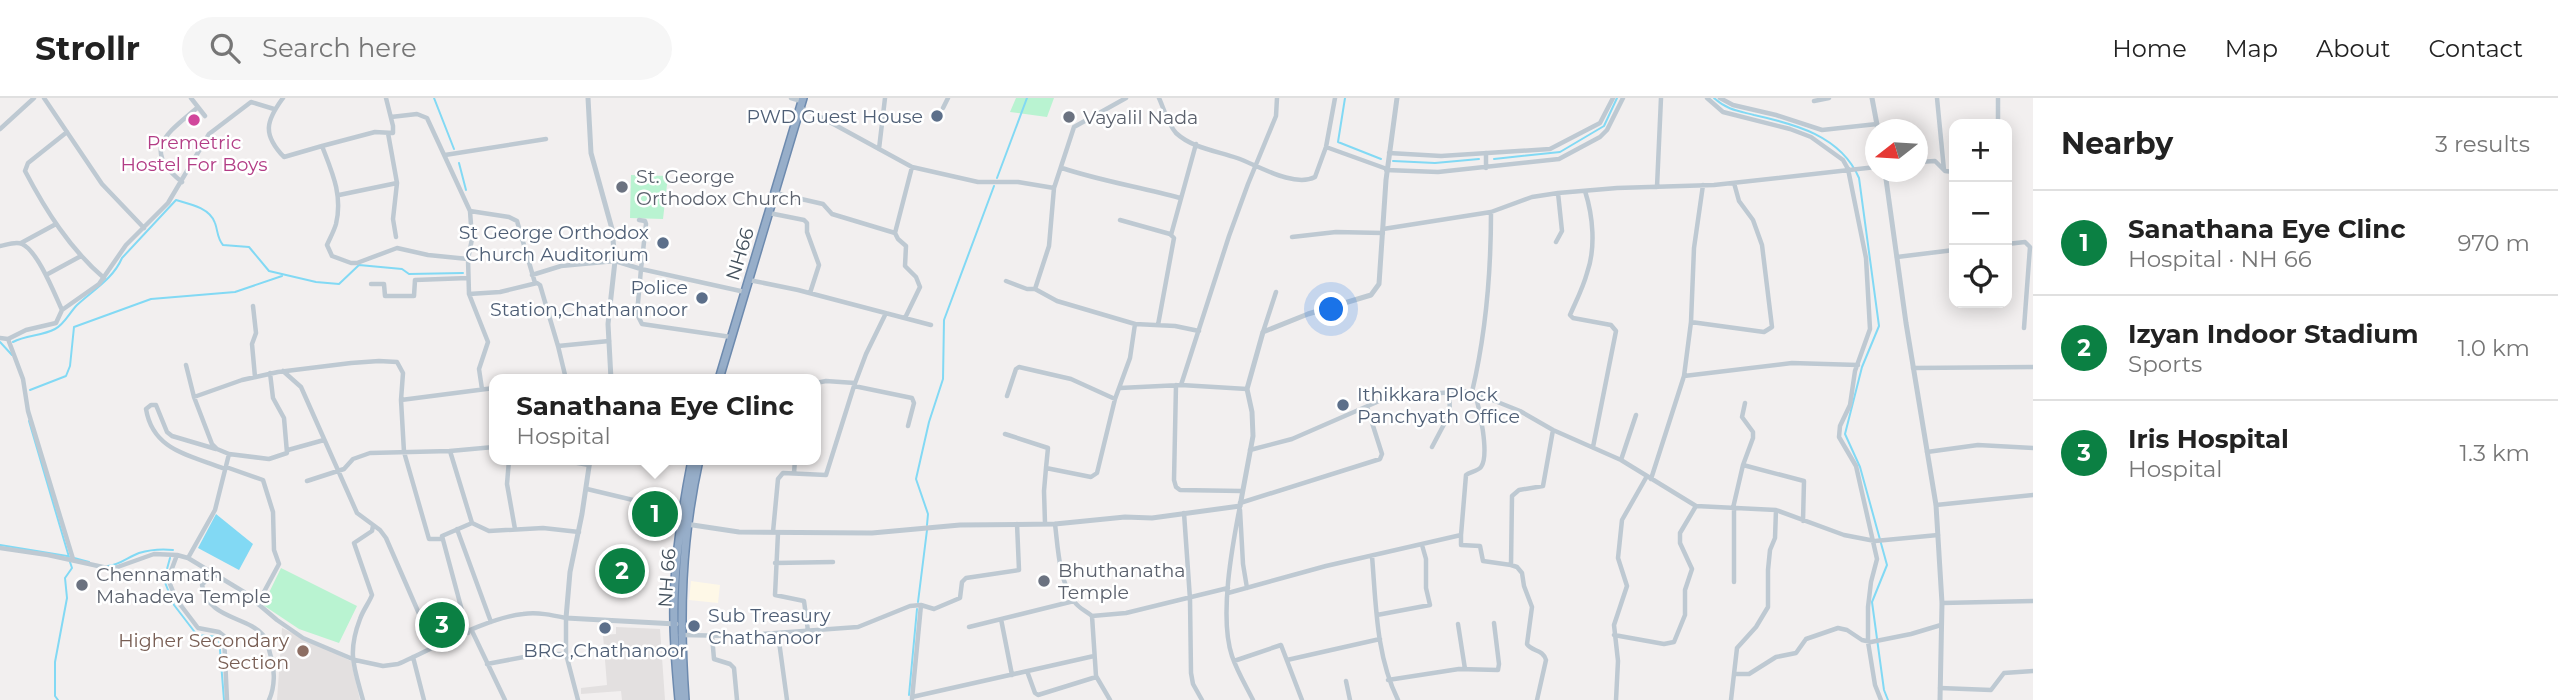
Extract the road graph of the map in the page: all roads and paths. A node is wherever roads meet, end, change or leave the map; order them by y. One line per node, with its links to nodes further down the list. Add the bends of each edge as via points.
1 (34, 98): 34 (street)
2 (44, 98): 35 (street)
3 (191, 98): 26 (street)
4 (283, 98): 28 (street)
5 (386, 98): 30 (street)
6 (588, 98): 88 (street, via 591,153 612,229)
7 (792, 98): 25 (street)
8 (885, 98): 41 (street)
9 (948, 98): 27 (street)
10 (1126, 98): 49 (street, via 1074,127)
11 (1159, 98): 38 (street, via 1176,132)
12 (1277, 98): 46 (street, via 1276,117)
13 (1335, 98): 40 (street)
14 (1396, 98): 42 (street)
15 (1613, 98): 44 (street, via 1600,123 1556,148)
16 (1623, 98): 48 (street, via 1607,130 1570,153 1547,161)
17 (1661, 98): 60 (street)
18 (1707, 98): 51 (street, via 1723,112 1811,137)
19 (1720, 98): 33 (street, via 1822,130)
20 (1829, 98): 24 (street)
21 (1872, 98): 31 (street)
22 (1937, 98): 53 (street)
23 (1998, 98): 32 (street)
24 (1814, 101)
25 (802, 102): 41 (street); 63 (highway, NH66 / NH66)
26 (198, 107): 29 (street); 55 (street, via 164,138 159,150 167,169)
27 (943, 108)
28 (275, 109): 39 (street, via 268,131 281,155); 55 (street, via 254,102 246,105 209,134)
29 (205, 116)
30 (391, 117): 36 (street, via 394,131); 43 (street, via 424,115)
31 (1876, 119)
32 (1998, 119)
33 (1865, 128)
34 (0, 129)
35 (67, 132): 72 (street, via 25,169); 73 (street, via 102,184)
36 (388, 134): 39 (street, via 375,132); 57 (street)
37 (546, 139): 43 (street)
38 (1196, 144): 46 (street); 66 (street)
39 (322, 146): 65 (street)
40 (1326, 147): 46 (street, via 1312,179 1281,176); 52 (street)
41 (879, 149): 47 (street)
42 (1389, 153): 44 (street); 52 (street)
43 (444, 155): 67 (street)
44 (1486, 155): 48 (street)
45 (1928, 162): 53 (street)
46 (1255, 166): 112 (street)
47 (912, 167): 61 (street, via 978,182); 75 (street)
48 (1486, 167): 52 (street, via 1438,172)
49 (1062, 168): 61 (street); 66 (street)
50 (1865, 168): 51 (street)
51 (1849, 169): 58 (street); 120 (street, via 1866,258 1870,312 1869,337)
52 (1387, 170): 74 (street)
53 (1944, 170): 54 (street)
54 (1949, 171)
55 (182, 182): 73 (street)
56 (1886, 182): 86 (street)
57 (397, 183): 65 (street); 77 (street)
58 (1734, 183): 59 (street); 107 (street, via 1762,245 1772,327 1764,332)
59 (1703, 185): 60 (street); 107 (street)
60 (1657, 187): 62 (street)
61 (1054, 188): 98 (street, via 1049,246)
62 (1585, 191): 64 (street); 152 (street, via 1591,214 1590,260 1570,315 1611,325 1616,331)
63 (775, 193): 69 (highway, NH66 / NH66); 75 (street, via 823,204 832,214)
64 (1558, 193): 68 (street); 79 (street, via 1562,231)
65 (339, 195): 87 (street, via 337,221 327,245 340,260 357,262 397,248)
66 (1180, 198): 76 (street)
67 (470, 211): 87 (street); 91 (street, via 517,221)
68 (1491, 212): 74 (street); 138 (street, via 1488,304)
69 (769, 213): 94 (highway, NH66 / NH66); 101 (street, via 807,223 819,265)
70 (639, 220): 89 (street, via 646,224)
71 (1120, 220): 76 (street)
72 (56, 224): 80 (street); 85 (street)
73 (144, 228): 92 (street)
74 (1383, 231): 78 (street); 113 (street, via 1375,293)
75 (895, 233): 106 (street, via 906,246 905,265 920,287)
76 (1171, 235): 110 (street, via 1174,243)
77 (396, 237)
78 (1292, 237)
79 (1556, 242)
80 (20, 243): 83 (street); 90 (street)
81 (2012, 243): 82 (street)
82 (2031, 243): 111 (street)
83 (0, 246)
84 (1949, 251): 86 (street)
85 (81, 256): 90 (street); 92 (street)
86 (1897, 257): 122 (street)
87 (468, 259): 93 (street)
88 (615, 261): 89 (street); 91 (street, via 561,266); 117 (street)
89 (641, 269): 99 (street); 114 (street, via 637,314 642,324)
90 (46, 275): 104 (street)
91 (532, 275): 96 (street)
92 (104, 278): 104 (street)
93 (468, 278): 97 (street, via 415,280 414,296 385,296 384,284); 102 (street)
94 (749, 281): 99 (highway, NH66 / NH66); 101 (street)
95 (1006, 281): 98 (street)
96 (535, 283): 102 (street); 118 (street, via 540,285)
97 (371, 284)
98 (1035, 289): 108 (street, via 1057,301)
99 (745, 292): 114 (highway, NH66 / NH66)
100 (1276, 292): 113 (street)
101 (810, 293): 105 (street)
102 (469, 294): 133 (street, via 488,342 479,369)
103 (253, 306): 129 (street)
104 (62, 310): 116 (street, via 56,323)
105 (886, 313): 106 (street); 131 (street)
106 (905, 318): 109 (street)
107 (1691, 322): 128 (street)
108 (1135, 324): 110 (street); 135 (street)
109 (931, 325)
110 (1158, 326): 112 (street)
111 (2024, 328)
112 (1199, 331): 132 (street)
113 (1262, 332): 136 (street)
114 (732, 337): 127 (highway, NH66 / NH66)
115 (0, 338): 116 (street)
116 (8, 339): 204 (street, via 23,379)
117 (609, 341): 118 (street); 126 (street)
118 (558, 346): 125 (street)
119 (186, 365): 140 (street)
120 (1858, 365): 128 (street, via 1792,363); 198 (street, via 1839,437 1856,466)
121 (2033, 367): 122 (street)
122 (1913, 368): 159 (street)
123 (283, 371): 124 (street); 142 (street, via 392,361 403,373); 149 (street, via 301,387)
124 (270, 373): 129 (street); 155 (street)
125 (565, 374)
126 (611, 374)
127 (721, 374)
128 (1684, 376): 172 (street)
129 (255, 377): 140 (street)
130 (821, 382): 131 (street)
131 (855, 384): 146 (street, via 912,398); 171 (street, via 826,475)
132 (1179, 385): 135 (street); 136 (street); 175 (street, via 1176,487)
133 (482, 388): 134 (street); 142 (street)
134 (489, 388)
135 (1120, 388): 141 (street)
136 (1247, 389): 156 (street, via 1253,436)
137 (1449, 391): 138 (street); 144 (street, via 1392,397); 151 (street, via 1450,413)
138 (1473, 393): 147 (street); 195 (street, via 1482,418 1482,462 1479,469 1466,475)
139 (1007, 396): 141 (street, via 1019,367 1071,379)
140 (194, 397): 154 (street)
141 (1115, 399): 169 (street, via 1097,474 1091,477)
142 (401, 400): 158 (street)
143 (1745, 402): 167 (street, via 1742,417 1753,435)
144 (1367, 407): 156 (street, via 1292,439); 177 (street, via 1380,459)
145 (1636, 415): 161 (street)
146 (908, 426)
147 (1553, 430): 152 (street); 207 (street, via 1543,486 1513,494)
148 (1005, 434): 169 (street, via 1048,448)
149 (324, 440): 155 (street); 170 (street)
150 (489, 447): 157 (street)
151 (1432, 447)
152 (1593, 447): 161 (street)
153 (2033, 448): 159 (street, via 1978,445)
154 (217, 450): 160 (street); 168 (street, via 169,434 156,405 146,409 165,445)
155 (288, 450): 160 (street, via 269,460)
156 (1249, 450): 175 (street)
157 (450, 451): 158 (street); 185 (street)
158 (404, 452): 170 (street, via 370,453 353,459); 197 (street, via 429,540)
159 (1927, 452): 178 (street)
160 (229, 454): 168 (street)
161 (1621, 460): 172 (street)
162 (509, 465): 192 (street, via 508,494)
163 (589, 465): 174 (street)
164 (691, 465): 182 (highway, NH 66)
165 (698, 465): 187 (highway, NH 66)
166 (794, 465): 171 (street)
167 (1743, 465): 180 (street); 184 (street, via 1804,481)
168 (225, 468): 203 (street, via 215,510); 215 (street, via 263,480 273,512 279,564)
169 (1046, 468): 186 (street)
170 (342, 470): 173 (street); 190 (street, via 358,513)
171 (793, 473): 194 (street, via 783,473 778,479)
172 (1649, 477): 179 (street); 232 (street, via 1622,520 1618,558 1627,586 1615,619)
173 (307, 481)
174 (587, 489): 182 (street); 193 (street)
175 (1241, 491): 177 (street)
176 (2033, 495): 178 (street)
177 (1240, 505): 183 (street); 210 (street); 211 (street)
178 (1936, 505): 196 (street)
179 (1696, 506): 180 (street); 232 (street, via 1680,533 1680,543 1692,565 1685,615 1674,642 1667,645)
180 (1733, 508): 181 (street); 209 (street)
181 (1776, 510): 184 (street); 247 (street, via 1768,607 1737,648)
182 (684, 513): 187 (highway, NH 66)
183 (1184, 513): 189 (street); 212 (street)
184 (1803, 521): 198 (street)
185 (472, 523): 191 (street); 192 (street, via 489,531)
186 (1045, 523): 188 (street); 189 (street)
187 (685, 524): 194 (street); 225 (highway, NH 66)
188 (1017, 524): 194 (street, via 872,533); 217 (street, via 1019,570 967,578 958,600 934,609)
189 (1055, 524): 213 (street, via 1062,567)
190 (373, 526): 236 (street, via 386,538); 239 (street, via 354,543 372,594 352,642)
191 (457, 529): 197 (street); 222 (street)
192 (515, 529): 193 (street)
193 (579, 532): 220 (street)
194 (775, 533): 206 (street)
195 (1461, 535): 199 (street); 207 (street, via 1461,545 1479,546 1485,563)
196 (1938, 535): 198 (street); 216 (street)
197 (441, 539): 229 (street)
198 (1873, 540): 235 (street, via 1877,559 1867,607)
199 (1422, 545): 202 (street); 218 (street, via 1430,605)
200 (0, 548): 204 (street)
201 (177, 555): 203 (street); 204 (street, via 154,554 112,569); 254 (street, via 168,579 176,599 198,628 224,636)
202 (1372, 556): 210 (street); 218 (street)
203 (188, 558): 208 (street)
204 (70, 560)
205 (833, 562): 206 (street)
206 (775, 563): 228 (street, via 775,595 804,601)
207 (1511, 565): 270 (street, via 1522,573 1531,601 1528,644 1546,660)
208 (213, 572): 215 (street); 255 (street, via 202,585 208,600 265,638 274,670)
209 (1734, 582)
210 (1247, 588): 211 (street)
211 (1228, 590): 212 (street); 242 (street)
212 (1190, 599): 219 (street); 265 (street, via 1191,673)
213 (1074, 601): 219 (street); 221 (street)
214 (2033, 601): 216 (street)
215 (258, 603): 239 (street, via 303,638)
216 (1942, 603): 226 (street)
217 (920, 605): 228 (street, via 861,627); 253 (street)
218 (1377, 615): 234 (street)
219 (1092, 616): 238 (street)
220 (566, 618): 222 (street, via 527,613); 225 (street); 237 (street)
221 (1001, 619): 227 (street); 248 (street)
222 (491, 622): 229 (street)
223 (1494, 623): 244 (street, via 1499,669)
224 (1458, 624): 244 (street)
225 (677, 625): 231 (highway, NH 66)
226 (1941, 625): 235 (street); 252 (street)
227 (969, 627)
228 (808, 631): 230 (street)
229 (470, 632): 236 (street); 243 (street)
230 (778, 634): 233 (street); 263 (street)
231 (678, 635): 233 (street); 260 (highway, NH 66); 261 (highway, NH 66)
232 (1615, 635): 271 (street)
233 (712, 636): 262 (street, via 714,659 734,668)
234 (1380, 639): 241 (street); 250 (street)
235 (1869, 642): 247 (street, via 1838,628 1806,639 1796,653 1776,657 1749,674); 273 (street)
236 (434, 648): 240 (street)
237 (566, 654): 243 (street); 259 (street)
238 (1094, 656): 245 (street); 249 (street)
239 (351, 657): 240 (street, via 383,666); 256 (street)
240 (413, 657): 257 (street)
241 (1287, 660): 242 (street, via 1281,645); 267 (street)
242 (1234, 662): 266 (street)
243 (488, 664): 258 (street)
244 (1465, 669): 250 (street)
245 (1027, 671): 248 (street); 249 (street, via 1038,695)
246 (2033, 671): 252 (street, via 2004,673 1991,690)
247 (1734, 674): 272 (street)
248 (1012, 675): 253 (street)
249 (1096, 677): 264 (street)
250 (1388, 680): 269 (street)
251 (1346, 681): 268 (street)
252 (1940, 688): 274 (street)
253 (912, 699)
254 (227, 700)
255 (269, 700)
256 (363, 700)
257 (424, 700)
258 (505, 700)
259 (578, 700)
260 (679, 700)
261 (685, 700)
262 (737, 700)
263 (787, 700)
264 (1110, 700)
265 (1202, 700)
266 (1253, 700)
267 (1301, 700)
268 (1350, 700)
269 (1398, 700)
270 (1537, 700)
271 (1616, 700)
272 (1731, 700)
273 (1881, 700)
274 (1940, 700)

